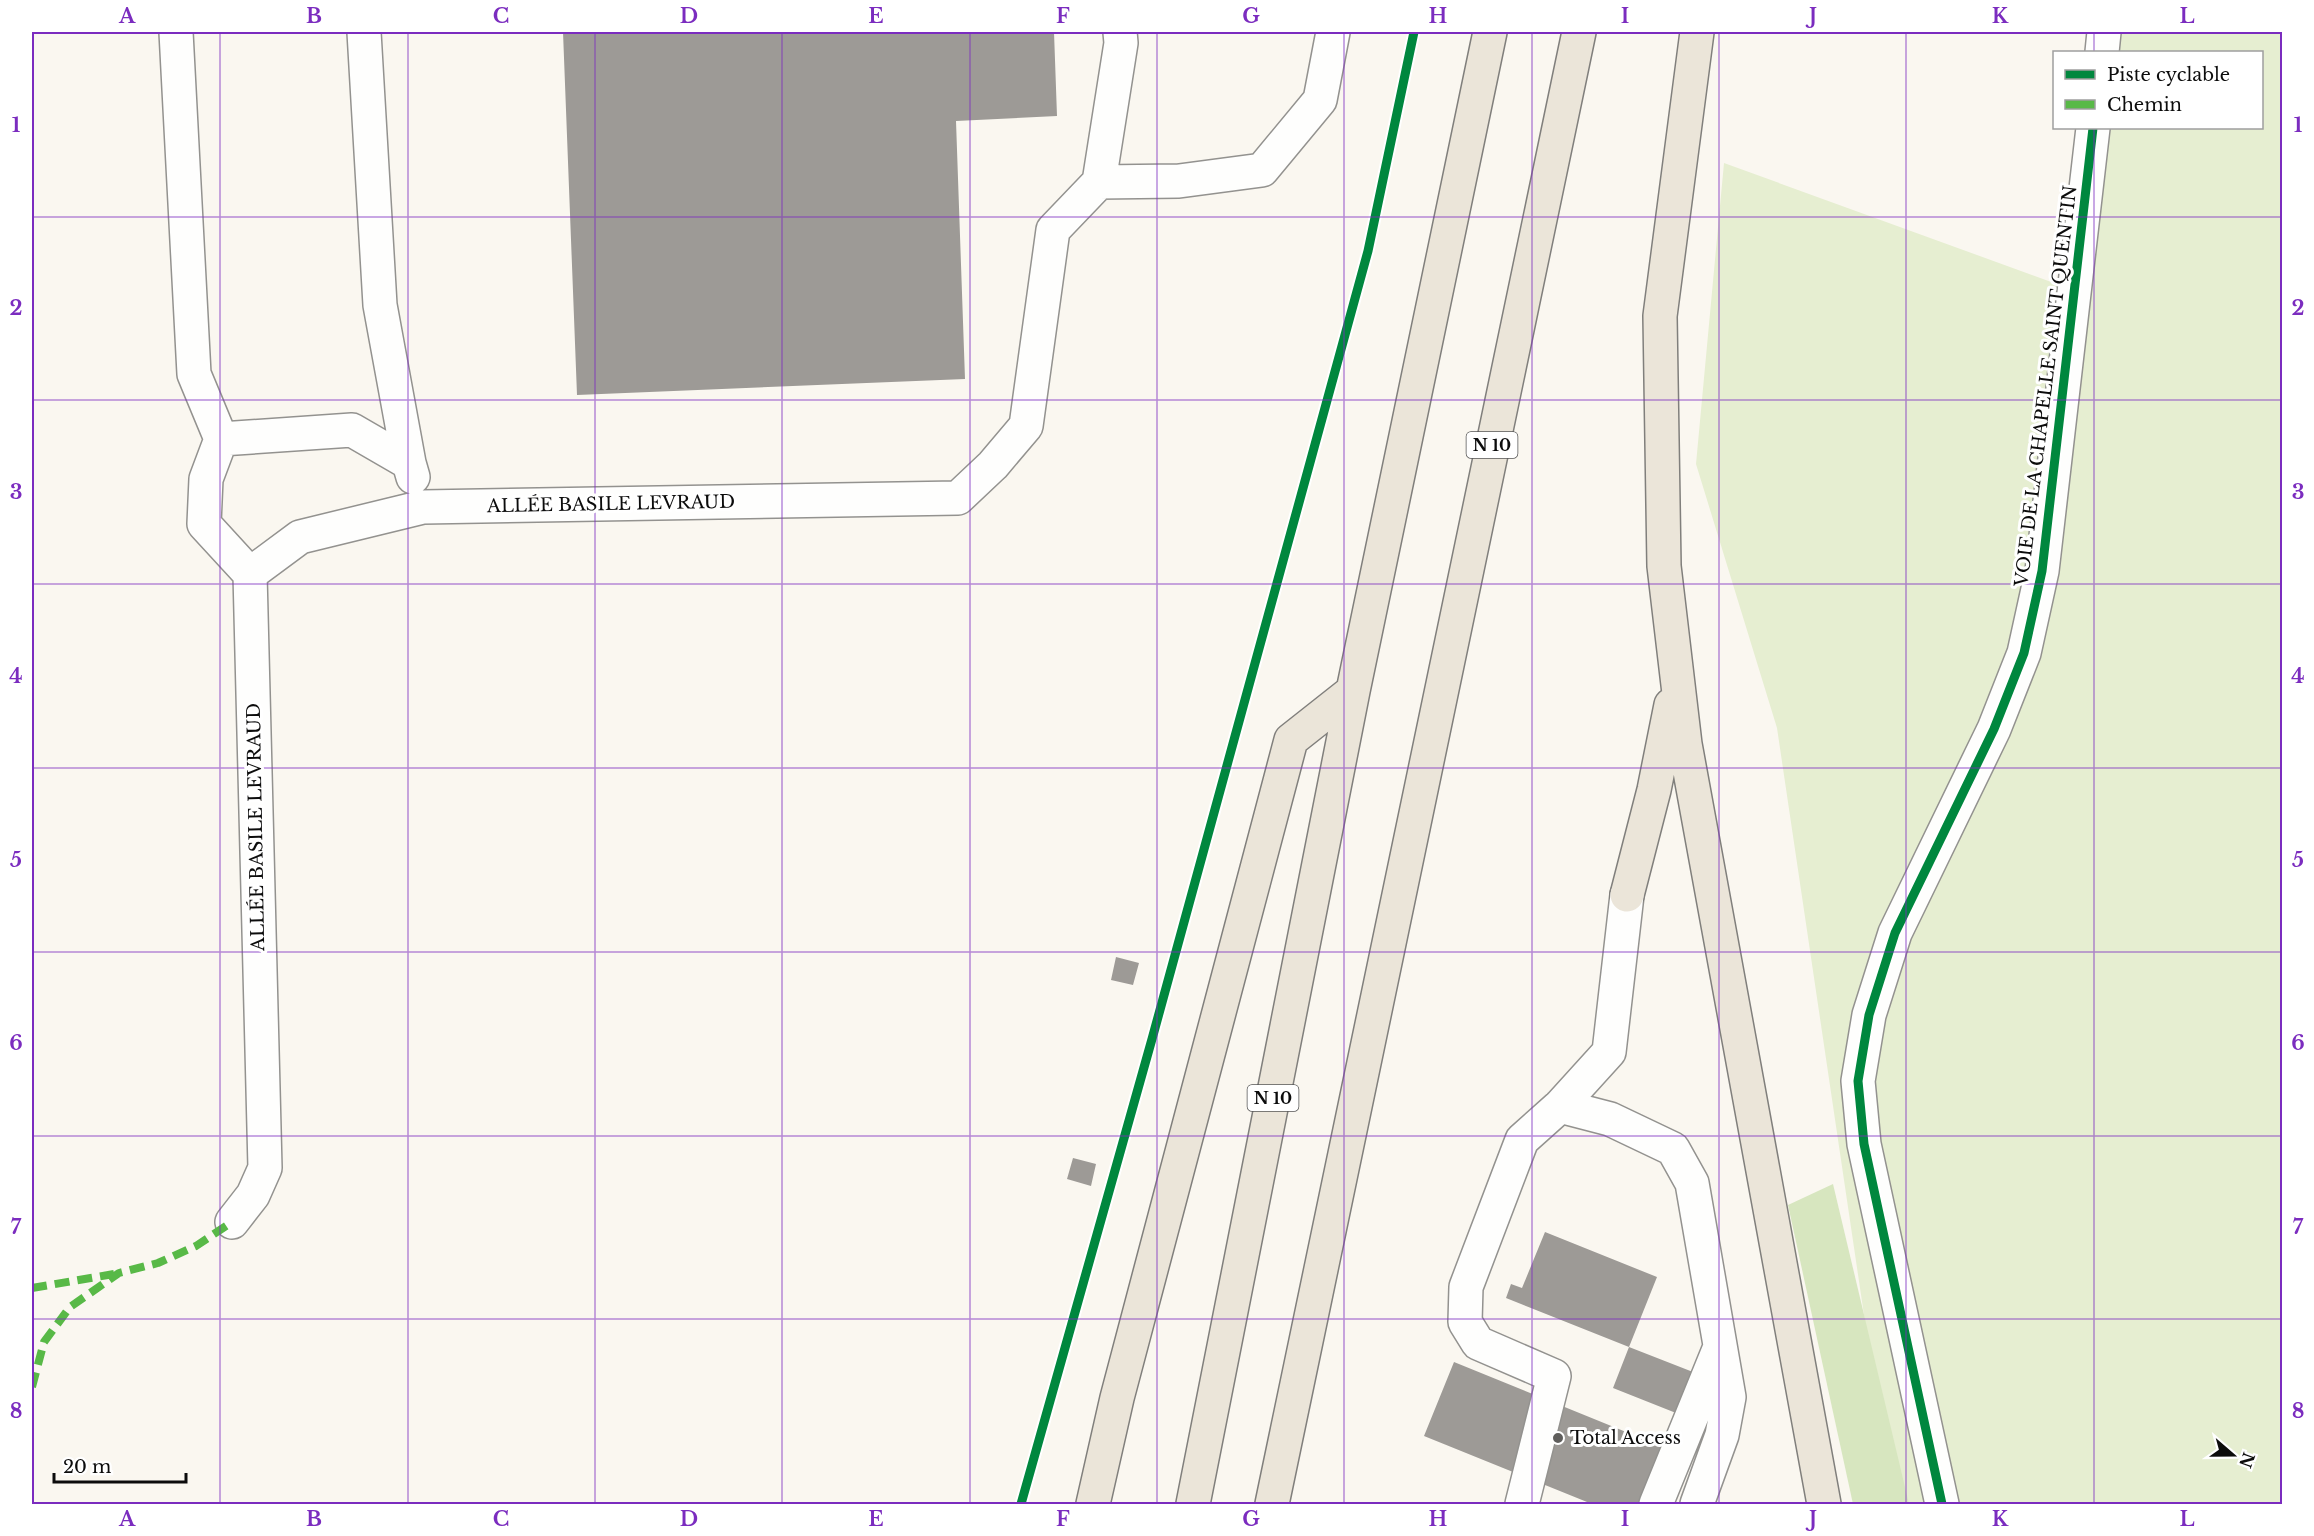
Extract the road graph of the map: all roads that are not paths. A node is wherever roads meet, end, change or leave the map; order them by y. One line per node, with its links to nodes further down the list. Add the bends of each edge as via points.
1 (176, 32): 12 (street, via 194,374)
2 (364, 32): 13 (street, via 380,305)
3 (1120, 32): 11 (street)
4 (1333, 32): 11 (street, via 1320,100 1262,171 1179,181)
5 (1490, 32): 17 (main road, N 10)
6 (1579, 32): 24 (main road, N 10)
7 (1697, 32): 16 (main road, via 1660,316 1664,566)
8 (2104, 32): 9 (street)
9 (2102, 51)
10 (2093, 129): 29 (street, VOIE DE LA CHAPELLE SAINT QUENTIN, via 2042,571 2024,653 1994,729 1895,933 1869,1015 1858,1081 1864,1144)
11 (1099, 182): 14 (street, ALLÉE BASILE LEVRAUD, via 1053,230 1026,426 958,498)
12 (221, 439): 13 (street, via 352,430); 15 (street, via 206,479 204,524)
13 (408, 464): 14 (street)
14 (423, 507): 15 (street, ALLÉE BASILE LEVRAUD, via 300,537)
15 (250, 574): 20 (street, ALLÉE BASILE LEVRAUD, via 265,1168)
16 (1677, 675): 18 (main road); 28 (main road, via 1685,744)
17 (1353, 691): 22 (main road, via 1291,740 1117,1398); 23 (main road, N 10)
18 (1627, 896): 19 (street, via 1609,1052)
19 (1560, 1106): 21 (street, via 1610,1119 1673,1149 1692,1183); 25 (street, via 1522,1140 1466,1287 1464,1322 1478,1344 1554,1376)
20 (232, 1222)
21 (1720, 1347): 26 (street); 27 (street, via 1729,1397 1722,1435)
22 (1093, 1504)
23 (1193, 1504)
24 (1272, 1504)
25 (1522, 1504)
26 (1656, 1504)
27 (1697, 1504)
28 (1824, 1504)
29 (1942, 1504)

